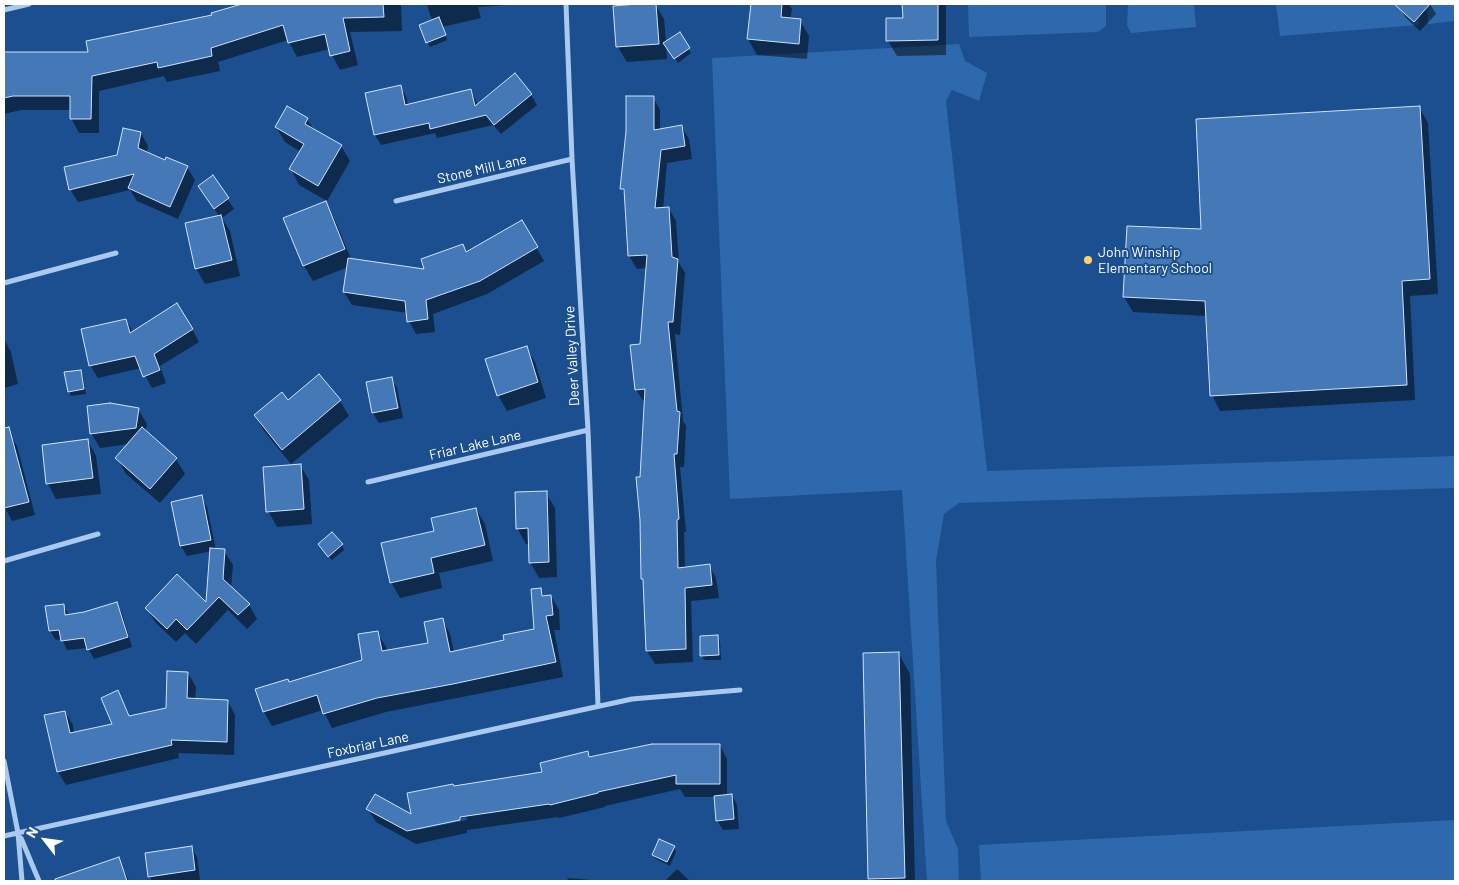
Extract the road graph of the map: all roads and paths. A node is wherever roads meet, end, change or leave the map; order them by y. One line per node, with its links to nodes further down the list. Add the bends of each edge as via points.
1 (29, 4): 3 (street)
2 (566, 4): 4 (street, Deer Valley Drive)
3 (4, 10)
4 (572, 159): 5 (street, Stone Mill Lane); 8 (street, Deer Valley Drive)
5 (396, 201)
6 (116, 253): 7 (street)
7 (4, 283)
8 (588, 430): 9 (street, Friar Lake Lane); 13 (street, Deer Valley Drive)
9 (368, 482)
10 (98, 534): 11 (street)
11 (4, 561)
12 (740, 690): 13 (street, Foxbriar Lane, via 632,699)
13 (598, 706): 15 (street, Foxbriar Lane)
14 (4, 761): 15 (street)
15 (18, 833): 16 (street, Foxbriar Lane); 17 (street); 18 (street)
16 (4, 836)
17 (22, 881)
18 (39, 881)

